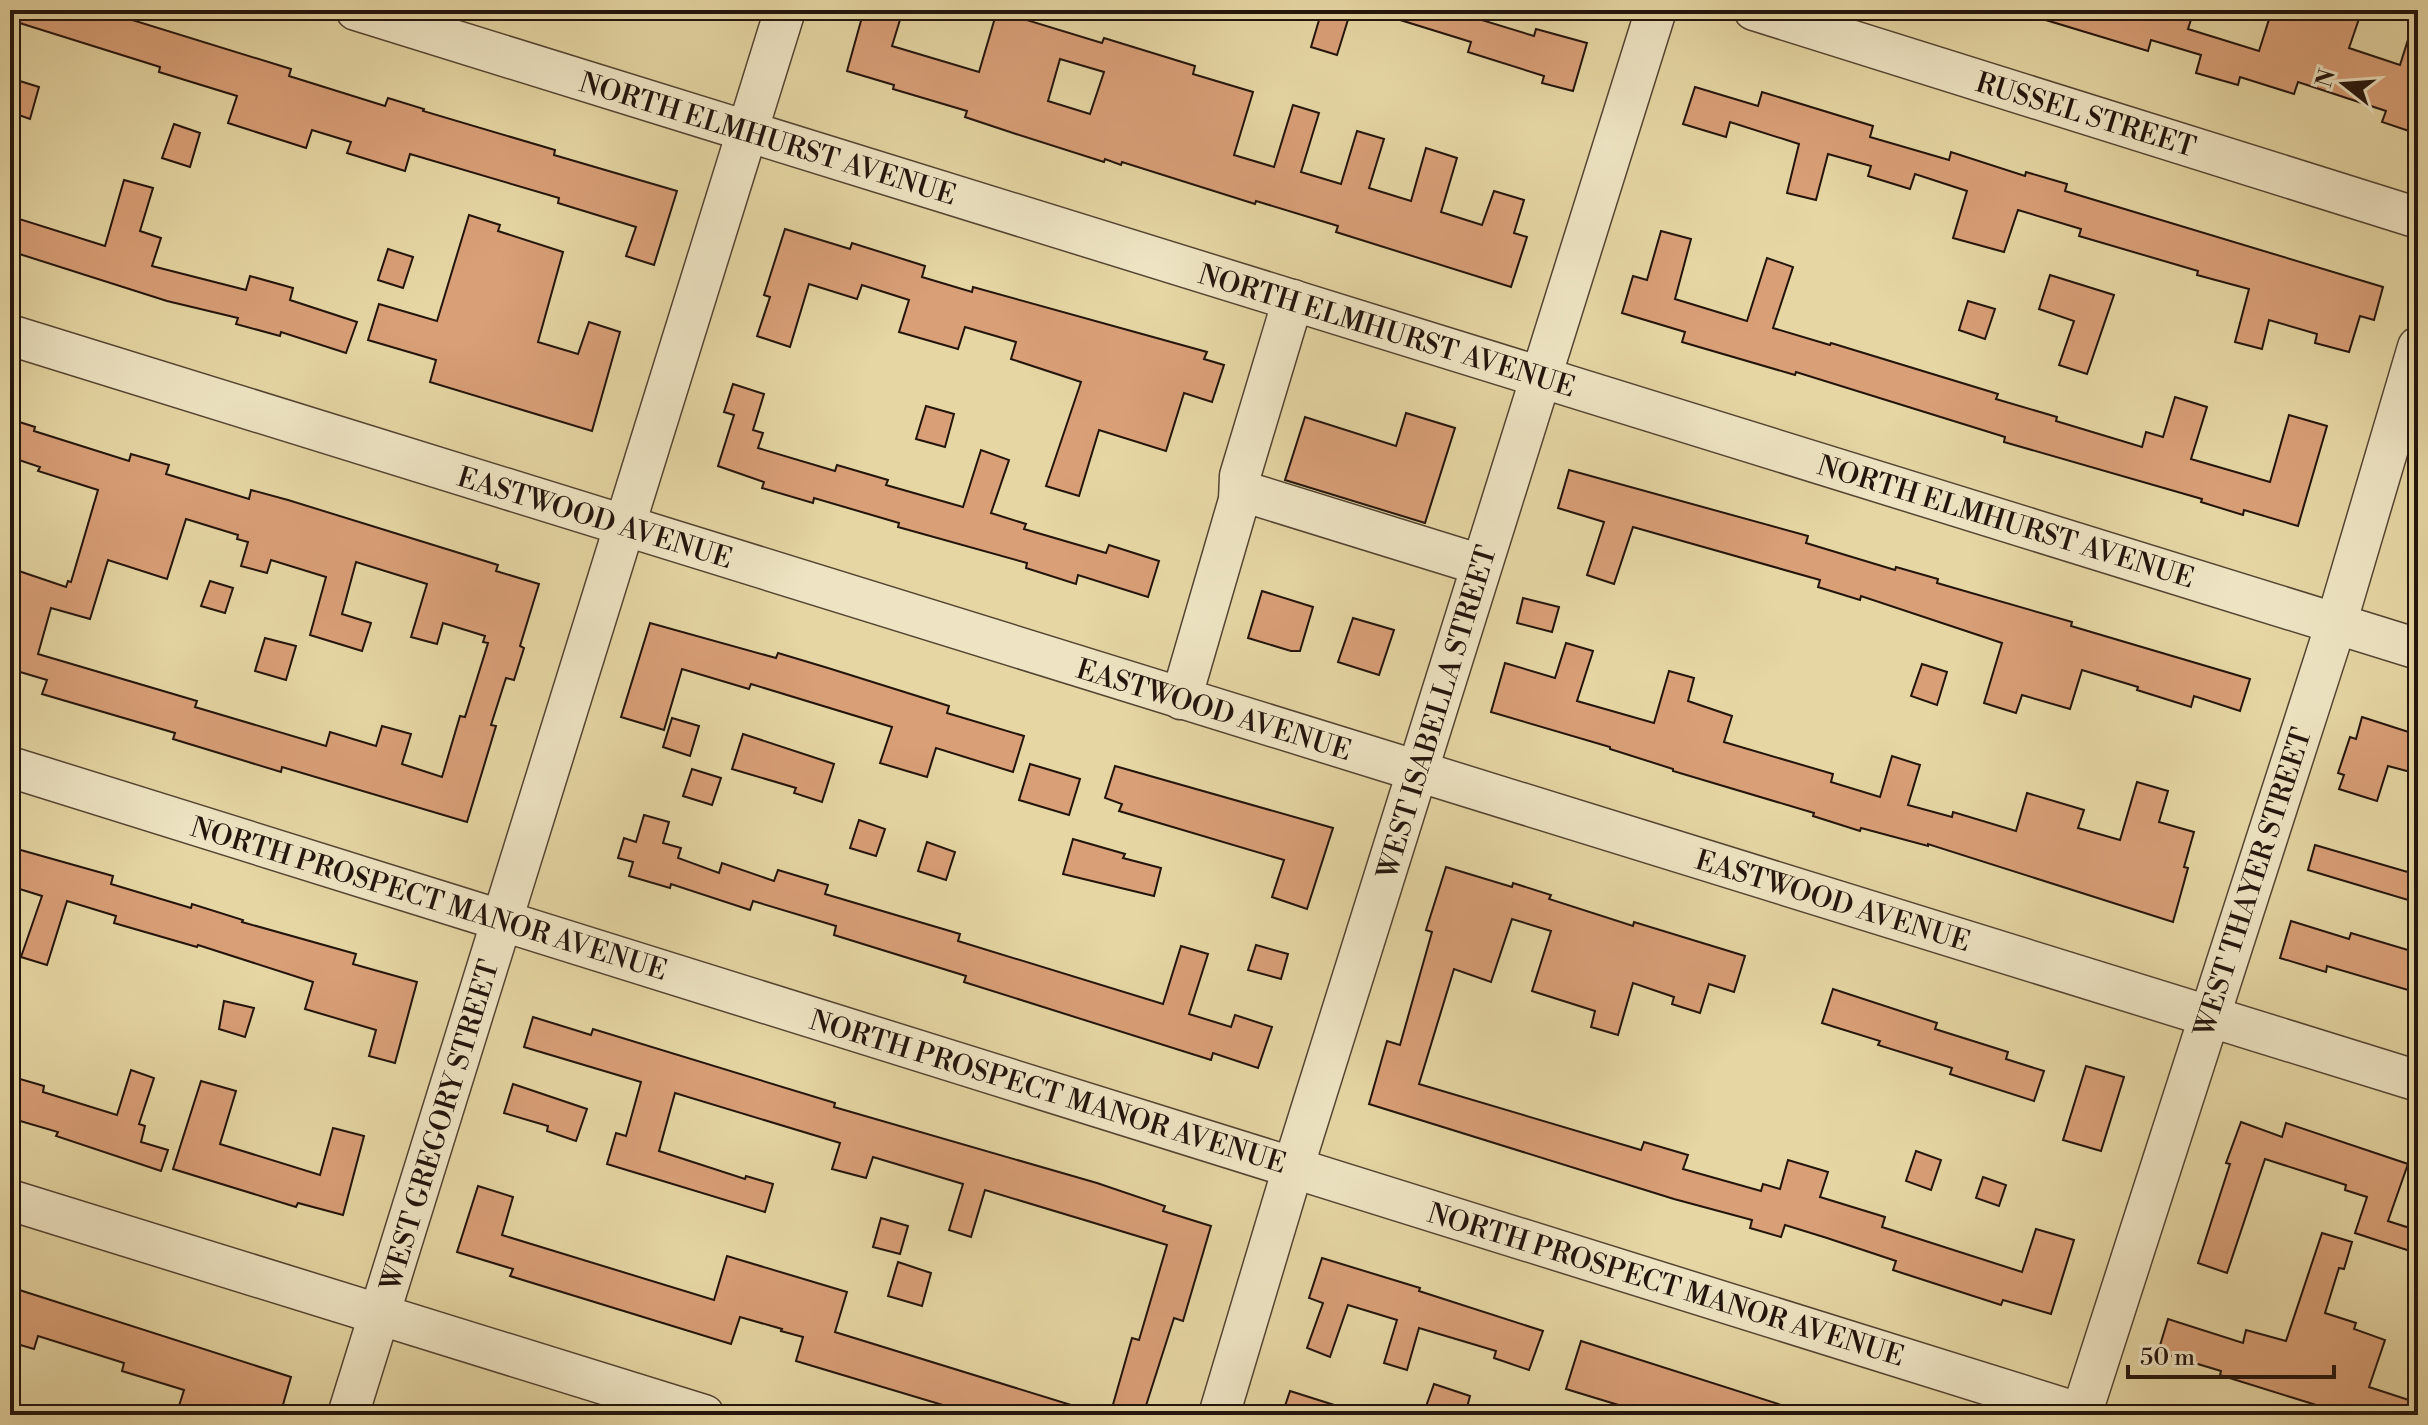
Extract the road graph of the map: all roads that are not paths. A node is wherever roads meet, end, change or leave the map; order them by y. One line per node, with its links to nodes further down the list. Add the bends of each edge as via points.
1 (356, 10): 5 (street, NORTH ELMHURST AVENUE)
2 (785, 10): 5 (street, WEST GREGORY STREET)
3 (1656, 10): 10 (street, WEST ISABELLA STREET)
4 (1754, 10): 6 (street, RUSSEL STREET)
5 (746, 131): 7 (street, NORTH ELMHURST AVENUE); 12 (street, WEST GREGORY STREET)
6 (2418, 218)
7 (1293, 300): 10 (street, NORTH ELMHURST AVENUE); 11 (street, via 1240,476)
8 (10, 335): 12 (street, EASTWOOD AVENUE)
9 (2418, 347): 14 (street, WEST THAYER STREET)
10 (1541, 377): 13 (street, WEST ISABELLA STREET); 14 (street, NORTH ELMHURST AVENUE)
11 (1239, 500): 13 (street, via 1255,495); 16 (street)
12 (627, 526): 16 (street, EASTWOOD AVENUE); 19 (street, WEST GREGORY STREET)
13 (1481, 565): 18 (street, WEST ISABELLA STREET)
14 (2336, 624): 15 (street, NORTH ELMHURST AVENUE); 20 (street, WEST THAYER STREET)
15 (2418, 649)
16 (1181, 699): 18 (street, EASTWOOD AVENUE)
17 (10, 767): 19 (street, NORTH PROSPECT MANOR AVENUE)
18 (1418, 772): 20 (street, EASTWOOD AVENUE); 22 (street, WEST ISABELLA STREET)
19 (503, 921): 22 (street, NORTH PROSPECT MANOR AVENUE); 24 (street, WEST GREGORY STREET)
20 (2208, 1015): 21 (street, EASTWOOD AVENUE); 28 (street, WEST THAYER STREET)
21 (2418, 1081)
22 (1293, 1168): 27 (street, WEST ISABELLA STREET); 28 (street, NORTH PROSPECT MANOR AVENUE)
23 (10, 1200): 24 (street)
24 (379, 1315): 25 (street, WEST GREGORY STREET); 26 (street)
25 (348, 1415)
26 (704, 1415)
27 (1219, 1415)
28 (2083, 1415)

